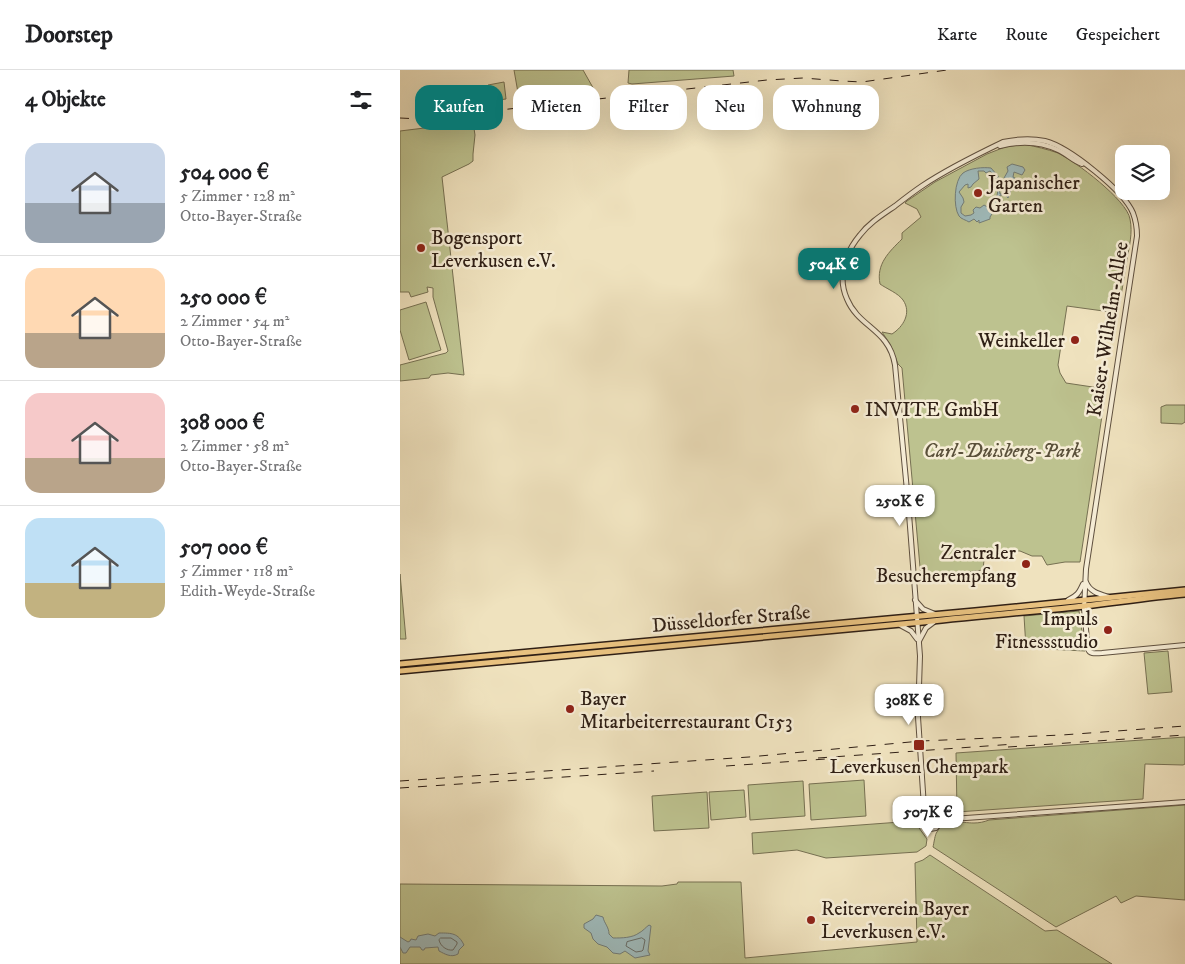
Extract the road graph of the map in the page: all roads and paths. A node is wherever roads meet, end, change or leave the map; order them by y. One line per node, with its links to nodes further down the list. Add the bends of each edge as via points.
1 (992, 147): 2 (street, Kaiser-Wilhelm-Allee, via 1023,142 1044,145); 2 (street, Kaiser-Wilhelm-Allee, via 1003,142 1038,140 1055,145); 7 (street, via 923,185 874,221 854,244 844,268 843,287 849,305 883,339 894,361)
2 (1087, 166): 3 (street, Kaiser-Wilhelm-Allee, via 1126,202 1133,212 1137,236)
3 (1085, 580): 6 (street, via 1091,590); 8 (street, via 1079,594); 9 (street, Kaiser-Wilhelm-Allee)
4 (1185, 590): 6 (main road)
5 (1185, 594): 9 (main road)
6 (1109, 597): 9 (main road)
7 (915, 600): 10 (street, via 923,609); 11 (street)
8 (1065, 602): 9 (main road, Düsseldorfer Straße); 10 (main road, Düsseldorfer Straße)
9 (1084, 602): 12 (main road, Düsseldorfer Straße); 18 (street, Kaiser-Wilhelm-Allee, via 1089,652)
10 (935, 614): 11 (main road, Düsseldorfer Straße)
11 (916, 616): 13 (street); 15 (main road, Düsseldorfer Straße)
12 (935, 621): 13 (main road, Düsseldorfer Straße); 16 (street)
13 (917, 623): 14 (main road, Düsseldorfer Straße); 16 (street)
14 (900, 624): 16 (street); 17 (main road, Düsseldorfer Straße)
15 (710, 635): 17 (main road); 19 (main road, Düsseldorfer Straße)
16 (918, 641): 24 (street, via 918,717)
17 (710, 642): 20 (main road, Düsseldorfer Straße)
18 (1185, 645)
19 (528, 652): 20 (main road); 21 (main road, Düsseldorfer Straße)
20 (528, 659): 22 (main road, Düsseldorfer Straße)
21 (400, 664)
22 (400, 671)
23 (1185, 802): 25 (street)
24 (927, 817): 25 (street, via 935,816); 25 (street, via 925,824 930,829 938,826)
25 (938, 820)

